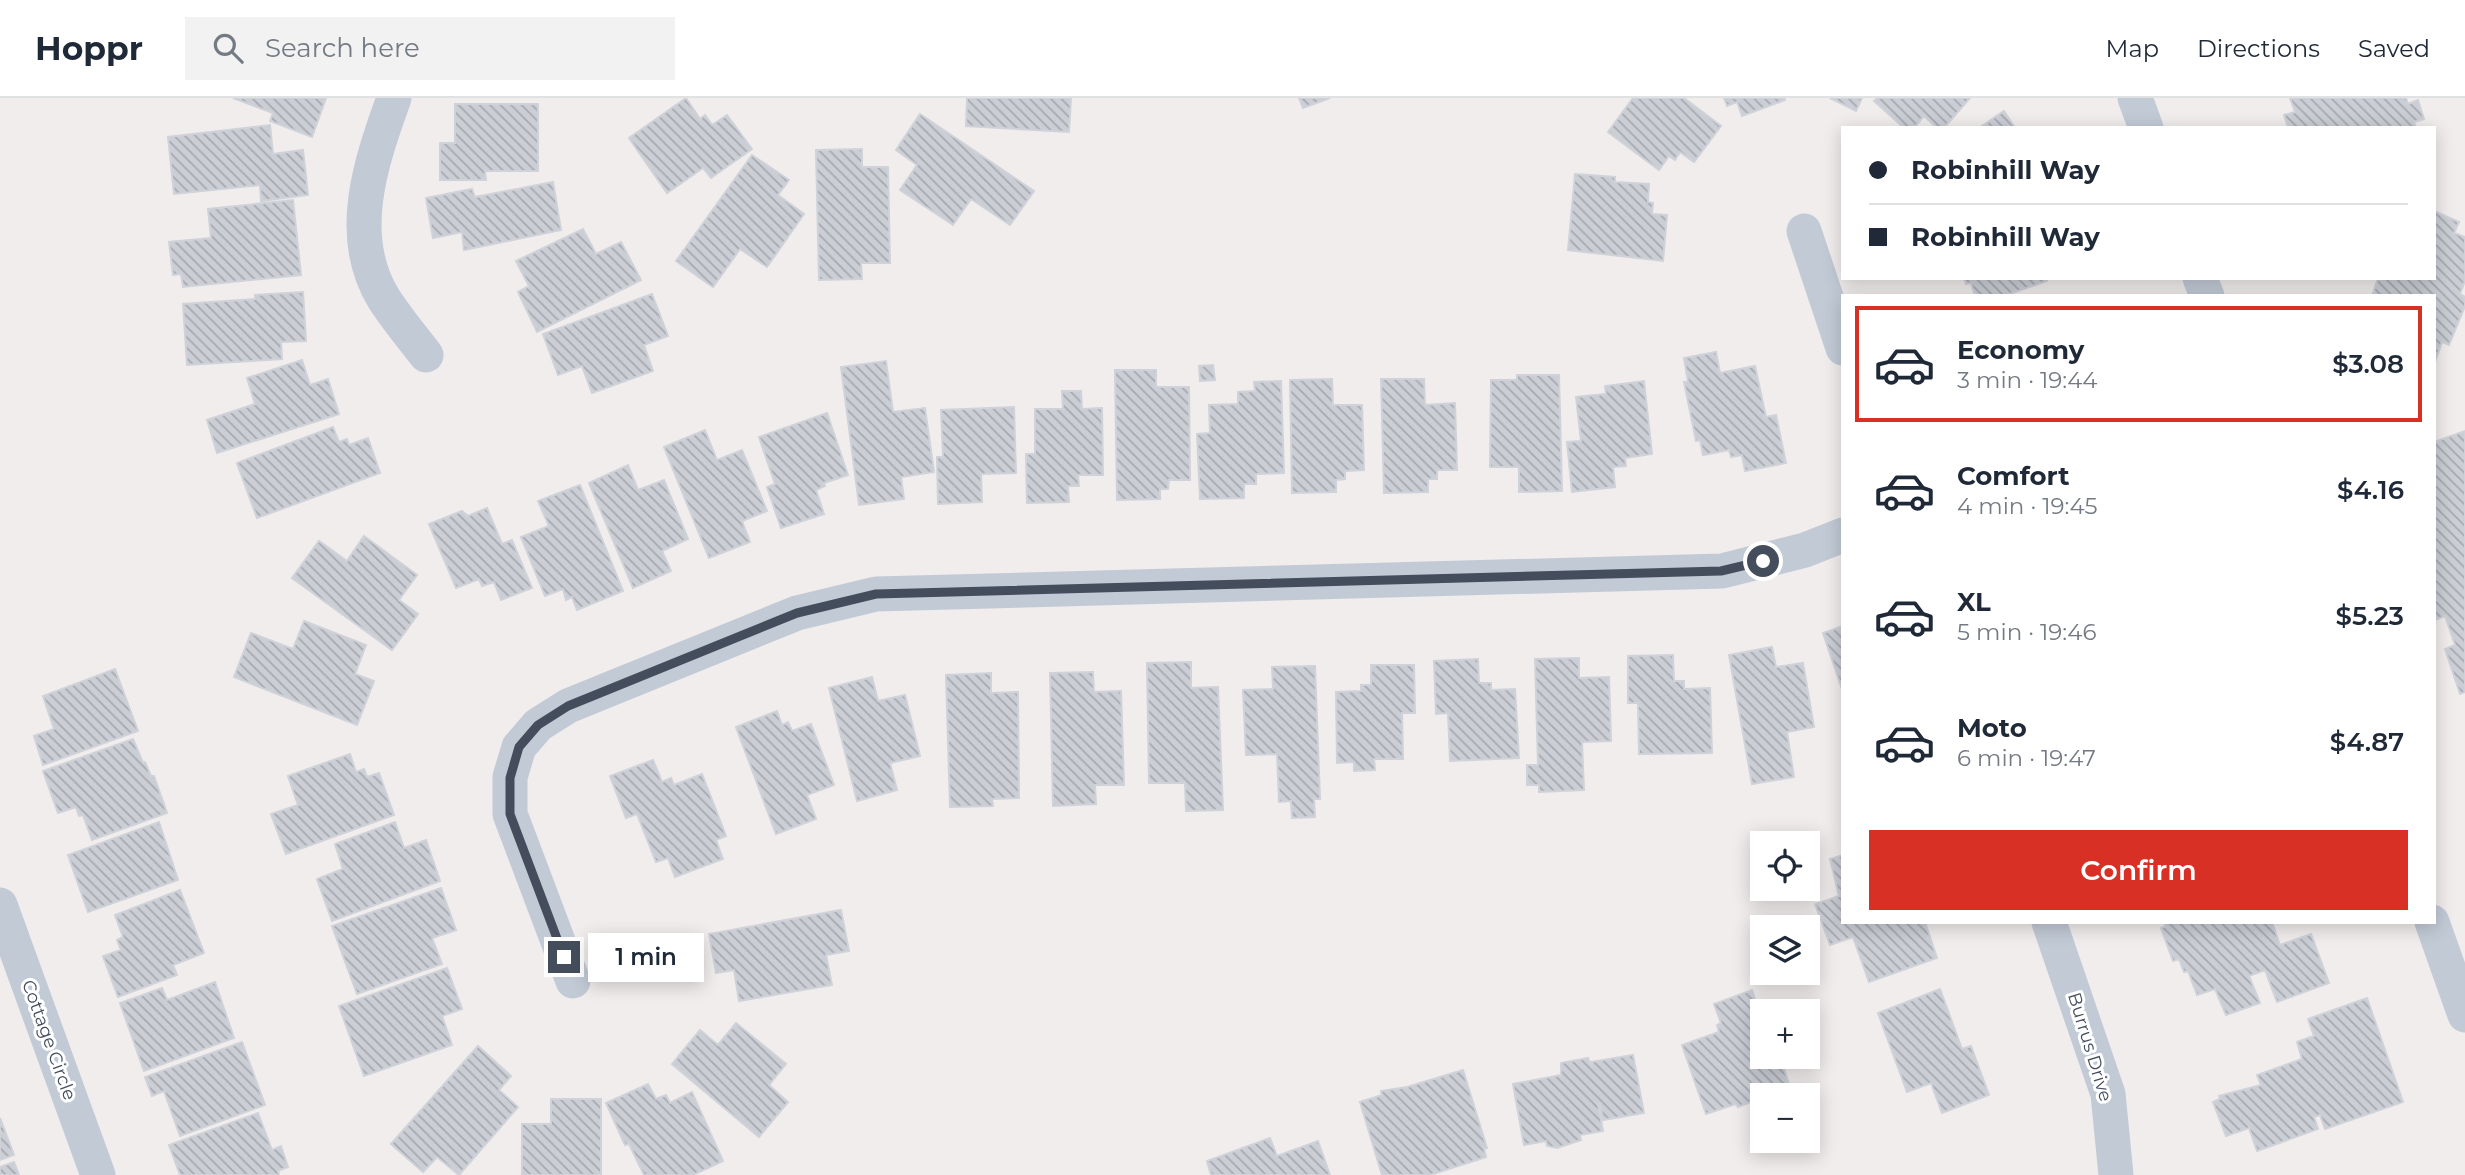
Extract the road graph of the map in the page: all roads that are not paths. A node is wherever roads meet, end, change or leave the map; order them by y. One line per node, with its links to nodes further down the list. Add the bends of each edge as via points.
1 (394, 98): 6 (street, via 363,204 363,234 383,298)
2 (2135, 98): 3 (street)
3 (2145, 126)
4 (1804, 231): 5 (street)
5 (1841, 342)
6 (426, 355)
7 (1841, 536): 11 (street, via 1721,571 876,594 797,613 568,706 538,725 519,747 510,778 510,814)
8 (0, 905): 13 (street, Cottage Circle)
9 (2050, 924): 14 (street, Burrus Drive, via 2108,1094)
10 (2433, 924): 12 (street)
11 (573, 981)
12 (2465, 1015)
13 (97, 1175)
14 (2116, 1175)

